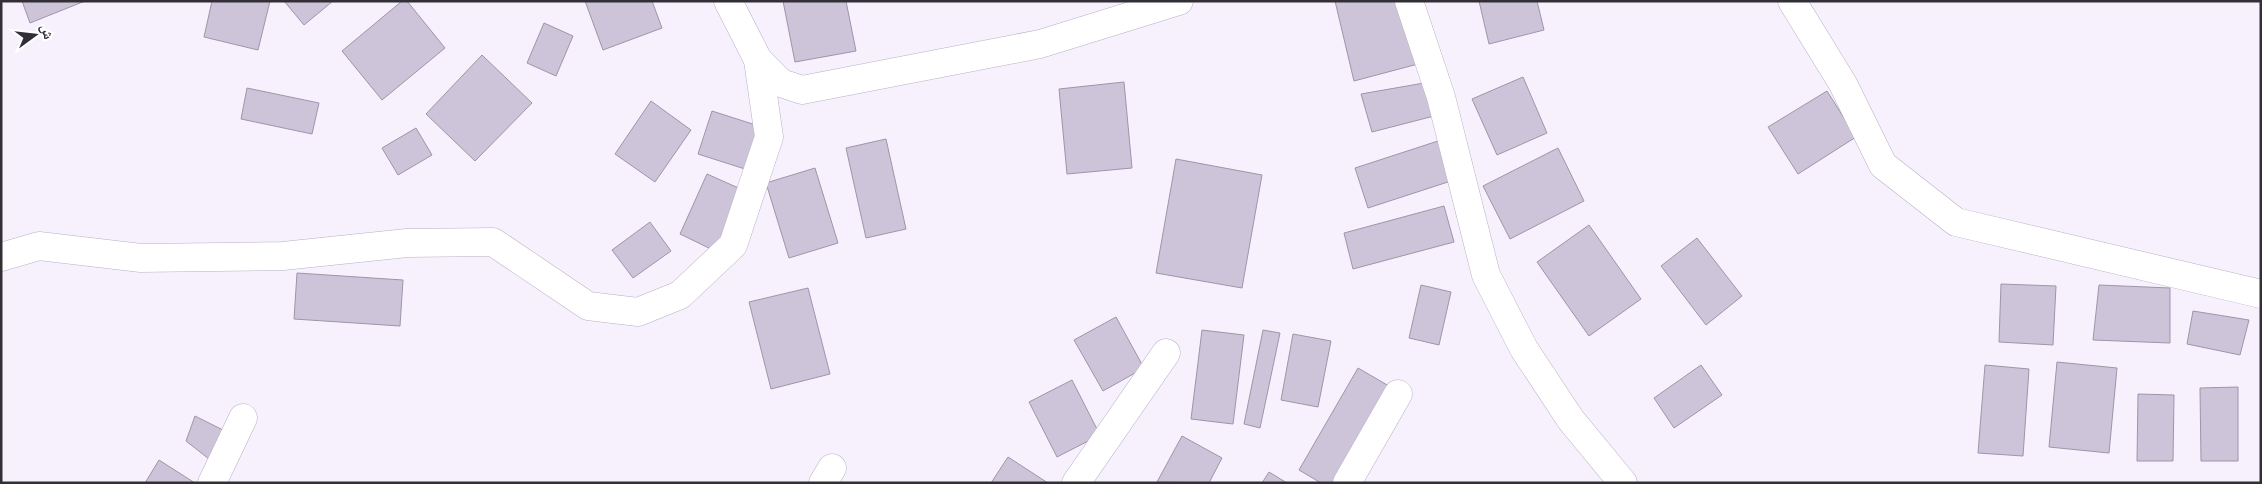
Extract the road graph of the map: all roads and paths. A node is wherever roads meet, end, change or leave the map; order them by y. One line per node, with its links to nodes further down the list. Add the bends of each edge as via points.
1 (728, 1): 5 (street)
2 (1179, 1): 5 (street, via 1040,44 802,90 782,83)
3 (1409, 1): 14 (street, via 1441,97 1486,275 1524,349 1572,420)
4 (1792, 1): 7 (street, via 1843,84 1883,165 1956,222)
5 (758, 60): 6 (street, via 769,137 733,245 680,295 638,312 588,306 493,242 406,244 283,256 141,258 39,246)
6 (1, 257)
7 (2261, 294)
8 (1166, 353): 11 (street)
9 (1398, 394): 13 (street)
10 (243, 418): 12 (street)
11 (1085, 480)
12 (212, 483)
13 (1347, 483)
14 (1623, 483)

